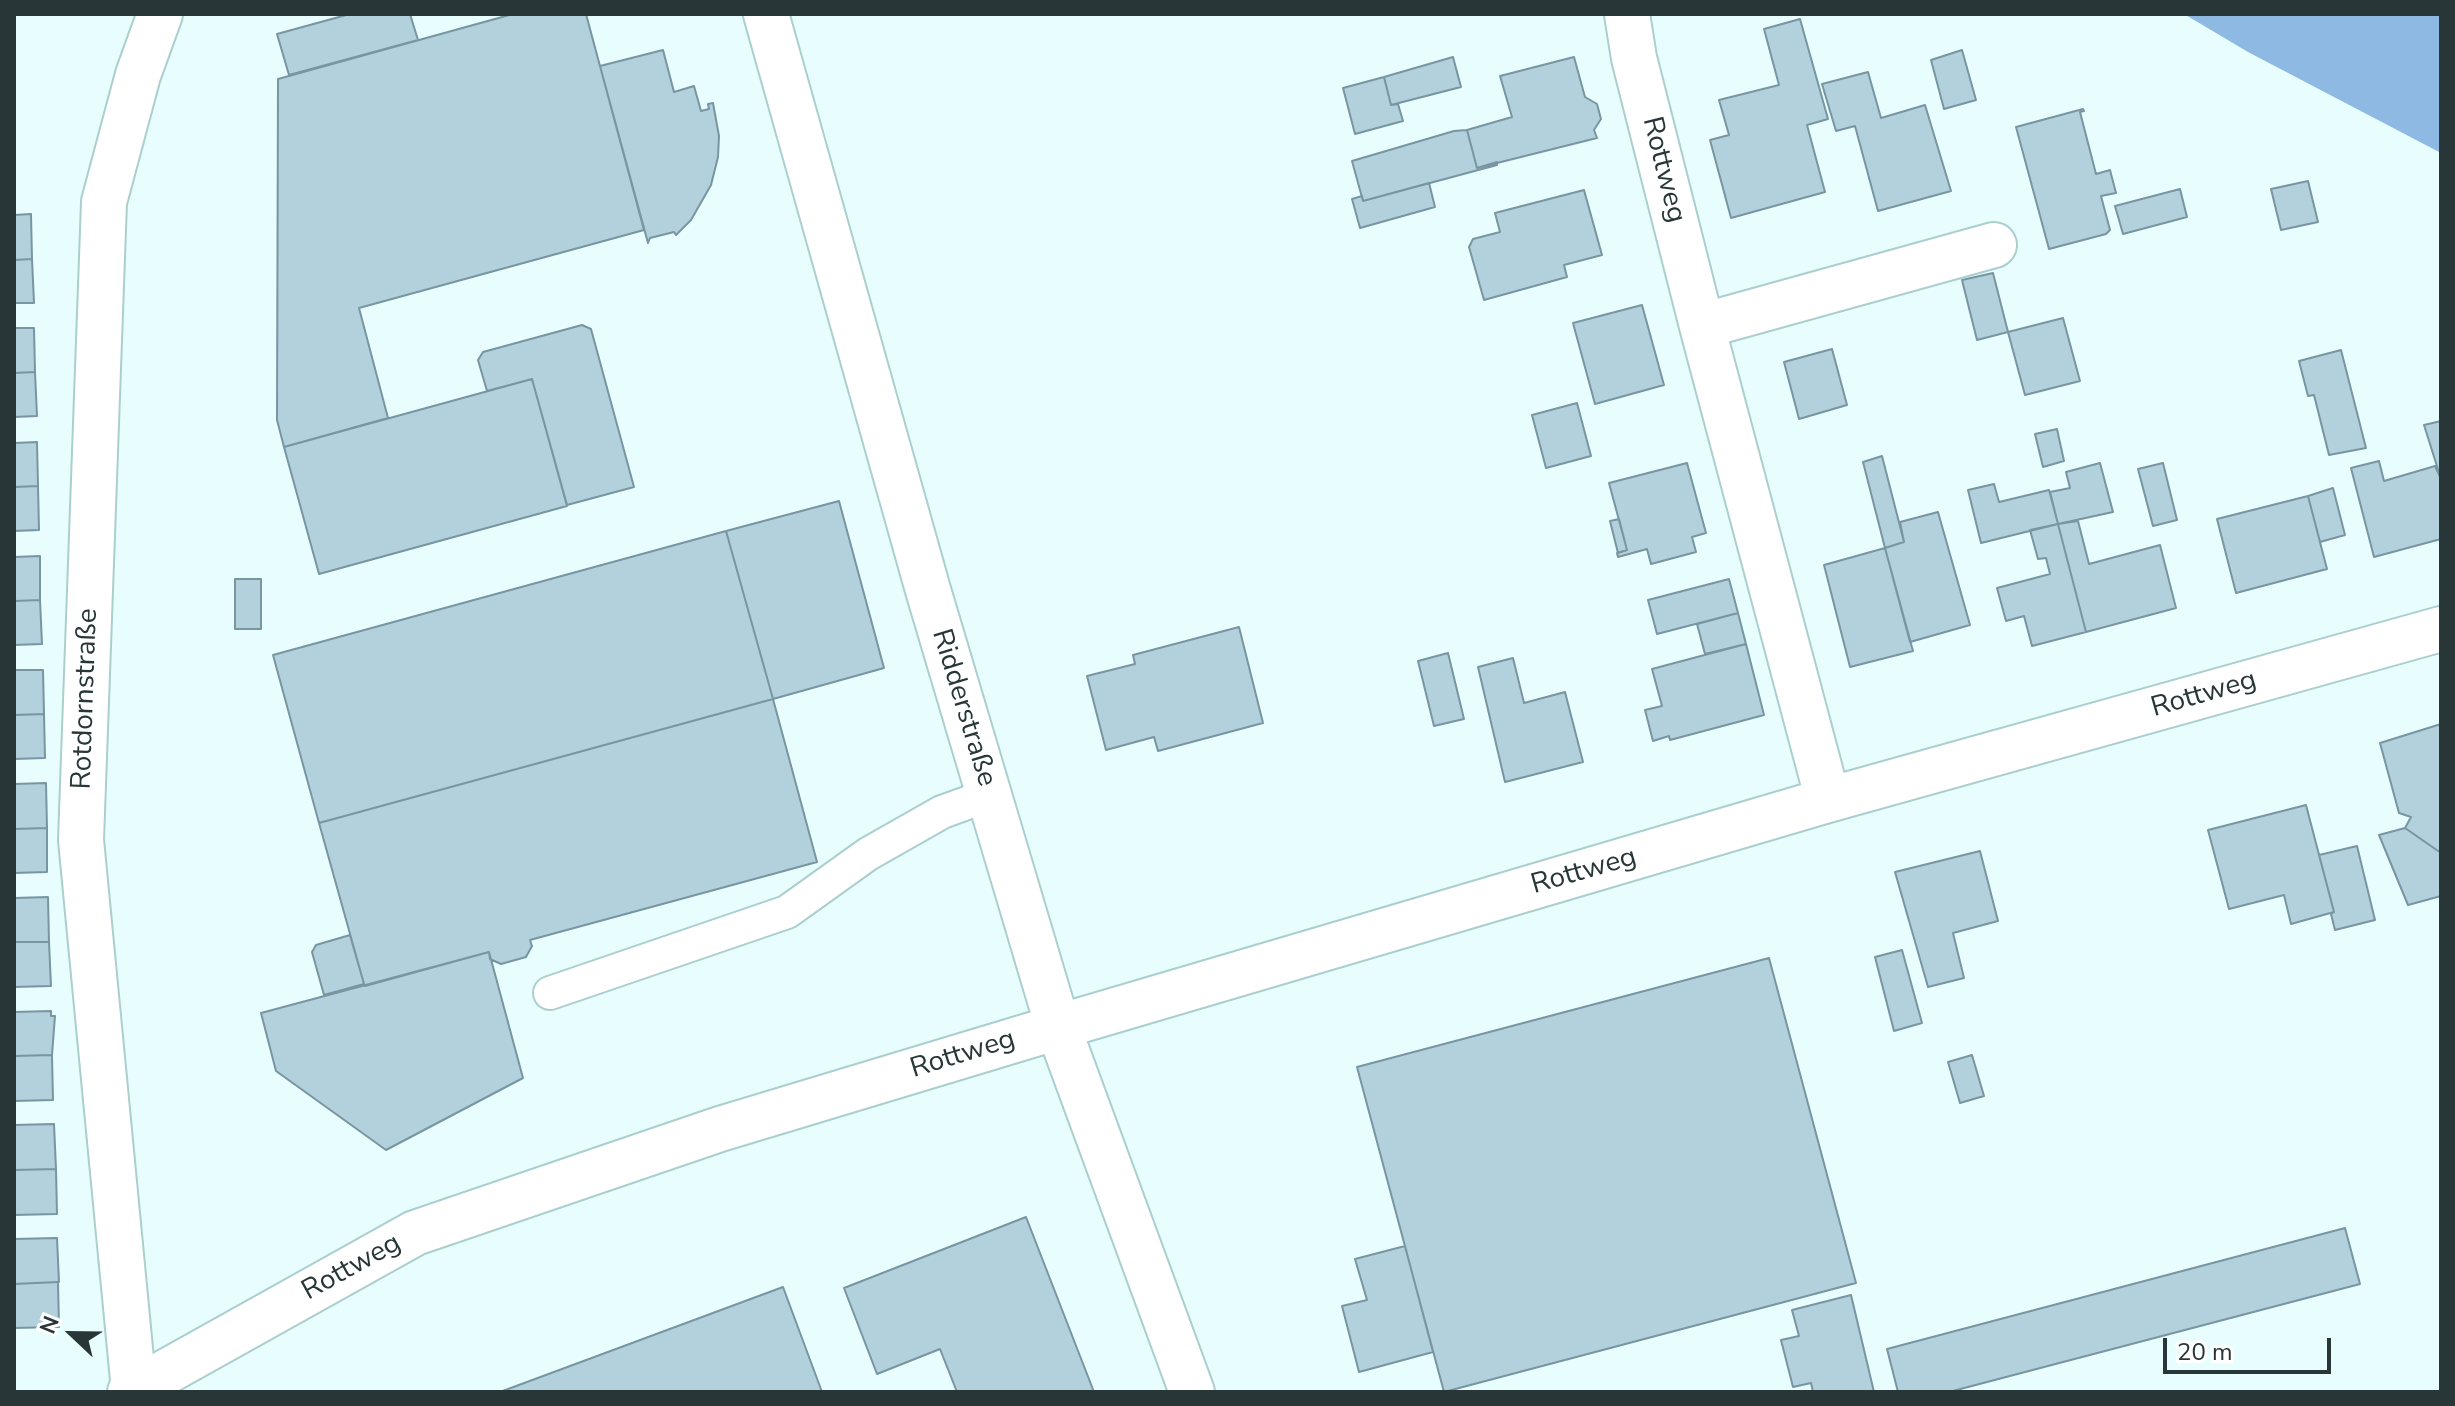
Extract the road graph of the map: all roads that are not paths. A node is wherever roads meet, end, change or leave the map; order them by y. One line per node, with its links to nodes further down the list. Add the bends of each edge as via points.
1 (160, 14): 11 (street, Rotdornstraße, via 104,202 81,840)
2 (766, 14): 7 (street, Ridderstraße)
3 (1627, 14): 5 (street, Rottweg)
4 (1994, 245): 5 (street)
5 (1702, 326): 8 (street, Rottweg)
6 (2441, 629): 8 (street, Rottweg)
7 (989, 795): 9 (lane, via 942,812 868,854 787,912); 10 (street, Ridderstraße)
8 (1828, 800): 10 (street, Rottweg)
9 (550, 993)
10 (1058, 1027): 11 (street, Rottweg, via 720,1129 415,1233); 12 (street, Ridderstraße)
11 (132, 1391)
12 (1192, 1392)

